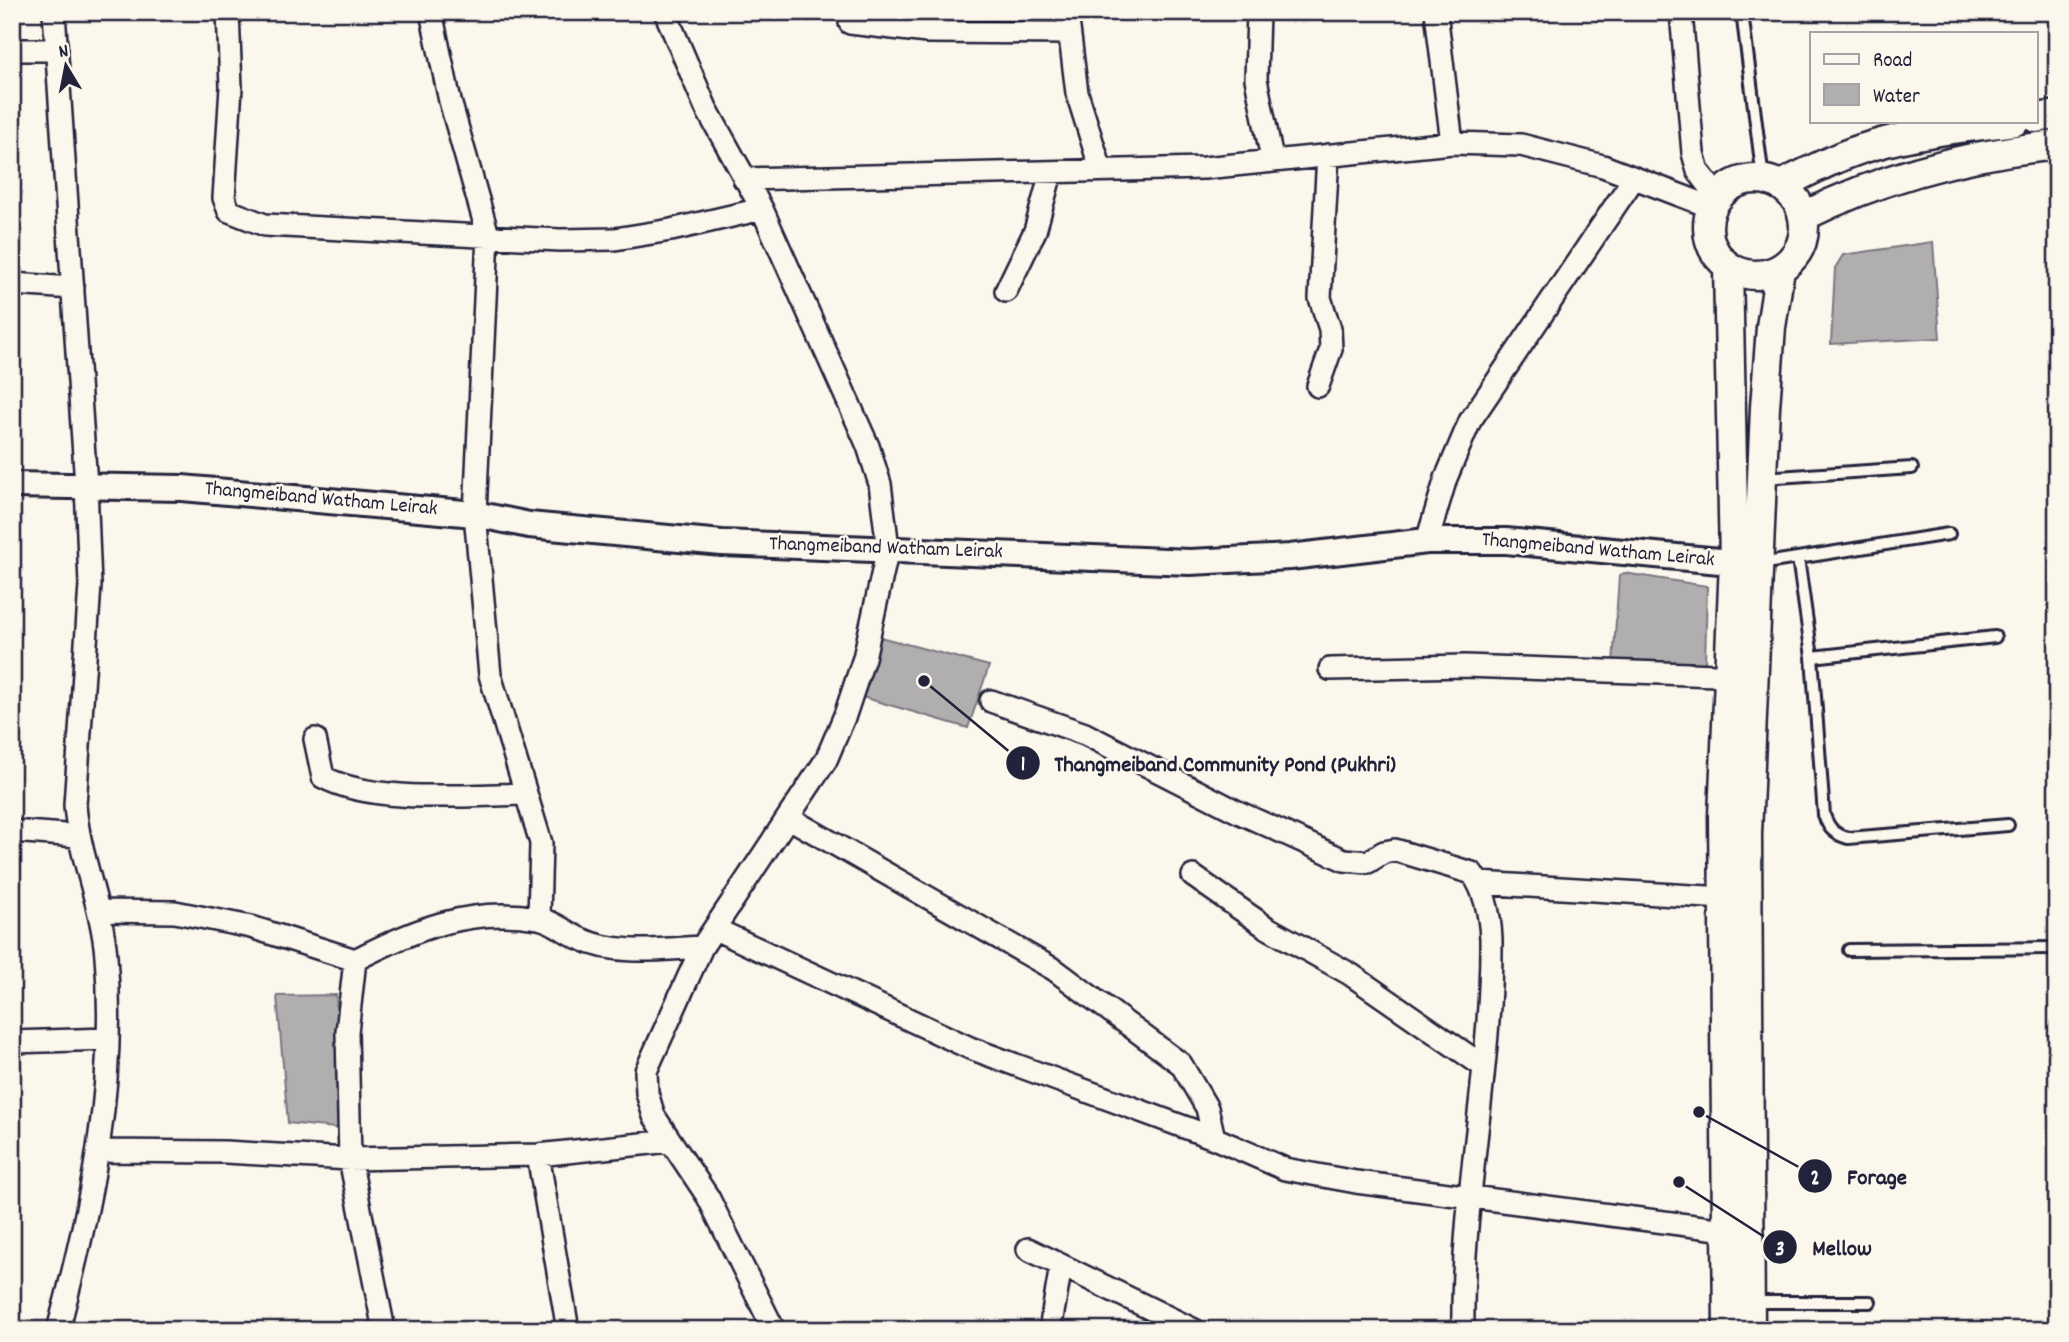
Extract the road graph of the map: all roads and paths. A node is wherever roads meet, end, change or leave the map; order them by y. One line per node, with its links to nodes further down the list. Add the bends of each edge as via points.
1 (54, 12): 12 (street)
2 (228, 12): 28 (street, via 231,87 224,198 229,211 265,225)
3 (431, 12): 28 (street, via 450,101)
4 (665, 12): 23 (street, via 687,67)
5 (1258, 12): 19 (street, via 1256,79)
6 (1436, 12): 16 (street)
7 (1681, 12): 25 (street, via 1693,153)
8 (1742, 12): 24 (lane)
9 (850, 23): 10 (street, via 926,32)
10 (1068, 23): 20 (street, via 1077,93)
11 (12, 50): 12 (street)
12 (57, 50): 32 (street)
13 (2057, 115): 14 (main road)
14 (2038, 118)
15 (2007, 122): 24 (main road, via 1871,145)
16 (1452, 143): 18 (street); 22 (street, via 1521,145)
17 (2057, 145): 27 (main road, via 1927,168 1874,183)
18 (1328, 155): 19 (street); 34 (street, via 1320,298 1331,349)
19 (1272, 159): 20 (street, via 1204,168)
20 (1101, 170): 21 (street)
21 (1051, 173): 23 (street); 33 (street, via 1035,231)
22 (1634, 178): 25 (street); 41 (street, via 1470,421)
23 (744, 179): 26 (street)
24 (1772, 182): 25 (main road, via 1744,180 1727,188); 27 (main road, via 1795,198)
25 (1715, 202): 29 (main road, via 1707,223 1709,240)
26 (762, 209): 28 (street, via 615,239); 42 (street, via 867,446 880,484)
27 (1804, 216): 30 (main road, via 1804,237 1795,255)
28 (488, 236): 39 (street)
29 (1728, 267): 30 (main road, via 1760,275); 44 (main road)
30 (1780, 269): 36 (main road, via 1767,366)
31 (12, 284): 32 (street)
32 (73, 288): 38 (street)
33 (1006, 291)
34 (1318, 386)
35 (1912, 467): 36 (lane)
36 (1762, 478): 44 (main road)
37 (12, 485): 38 (street, Thangmeiband Watham Leirak)
38 (86, 485): 39 (street, Thangmeiband Watham Leirak, via 182,488); 55 (street, via 90,585 76,755)
39 (475, 514): 42 (street, Thangmeiband Watham Leirak, via 708,542); 51 (street, via 490,675)
40 (1949, 534): 43 (lane)
41 (1427, 541): 42 (street, Thangmeiband Watham Leirak, via 1290,557 1190,562); 44 (street, Thangmeiband Watham Leirak, via 1544,543)
42 (888, 548): 52 (street, via 864,658 845,715 826,760)
43 (1798, 558): 44 (lane); 46 (lane)
44 (1747, 563): 48 (main road)
45 (1995, 637): 46 (lane)
46 (1812, 657): 53 (lane, via 1824,814 1836,835 1849,838)
47 (1329, 669): 48 (street, via 1465,666)
48 (1740, 676): 58 (main road); 75 (main road, via 1746,950)
49 (991, 701): 57 (street, via 1085,734 1344,860 1368,862 1395,850 1459,867)
50 (315, 739): 51 (street, via 323,777 339,786 422,796)
51 (526, 794): 60 (street, via 541,843)
52 (789, 818): 61 (street); 69 (street, via 1055,970 1181,1063 1208,1108)
53 (2008, 825)
54 (12, 831): 55 (street)
55 (78, 836): 59 (street)
56 (1193, 876): 68 (street, via 1266,927 1350,974)
57 (1479, 883): 58 (street); 68 (street, via 1491,937)
58 (1724, 898): 75 (main road)
59 (99, 911): 65 (street, via 175,912 251,927); 66 (street, via 106,955)
60 (539, 918): 62 (street, via 604,946 651,950); 65 (street, via 468,918 426,926)
61 (715, 929): 62 (street); 69 (street, via 970,1048)
62 (702, 947): 70 (street, via 646,1071 654,1116)
63 (2057, 948): 64 (lane)
64 (1849, 950)
65 (355, 960): 73 (street, via 348,1032)
66 (108, 1039): 67 (street); 71 (street)
67 (12, 1042)
68 (1483, 1066): 74 (street)
69 (1214, 1138): 74 (street, via 1285,1169 1318,1177)
70 (670, 1141): 72 (street); 83 (street, via 708,1197)
71 (100, 1151): 73 (street); 80 (street)
72 (538, 1155): 73 (street); 82 (street)
73 (350, 1159): 81 (street)
74 (1471, 1195): 75 (street); 86 (street, via 1462,1283)
75 (1740, 1232): 79 (main road); 87 (main road)
76 (1028, 1249): 77 (street)
77 (1060, 1266): 84 (street); 85 (street)
78 (1870, 1302): 79 (lane)
79 (1750, 1316)
80 (58, 1330)
81 (384, 1330)
82 (568, 1330)
83 (774, 1330)
84 (1050, 1330)
85 (1194, 1330)
86 (1463, 1330)
87 (1728, 1330)

